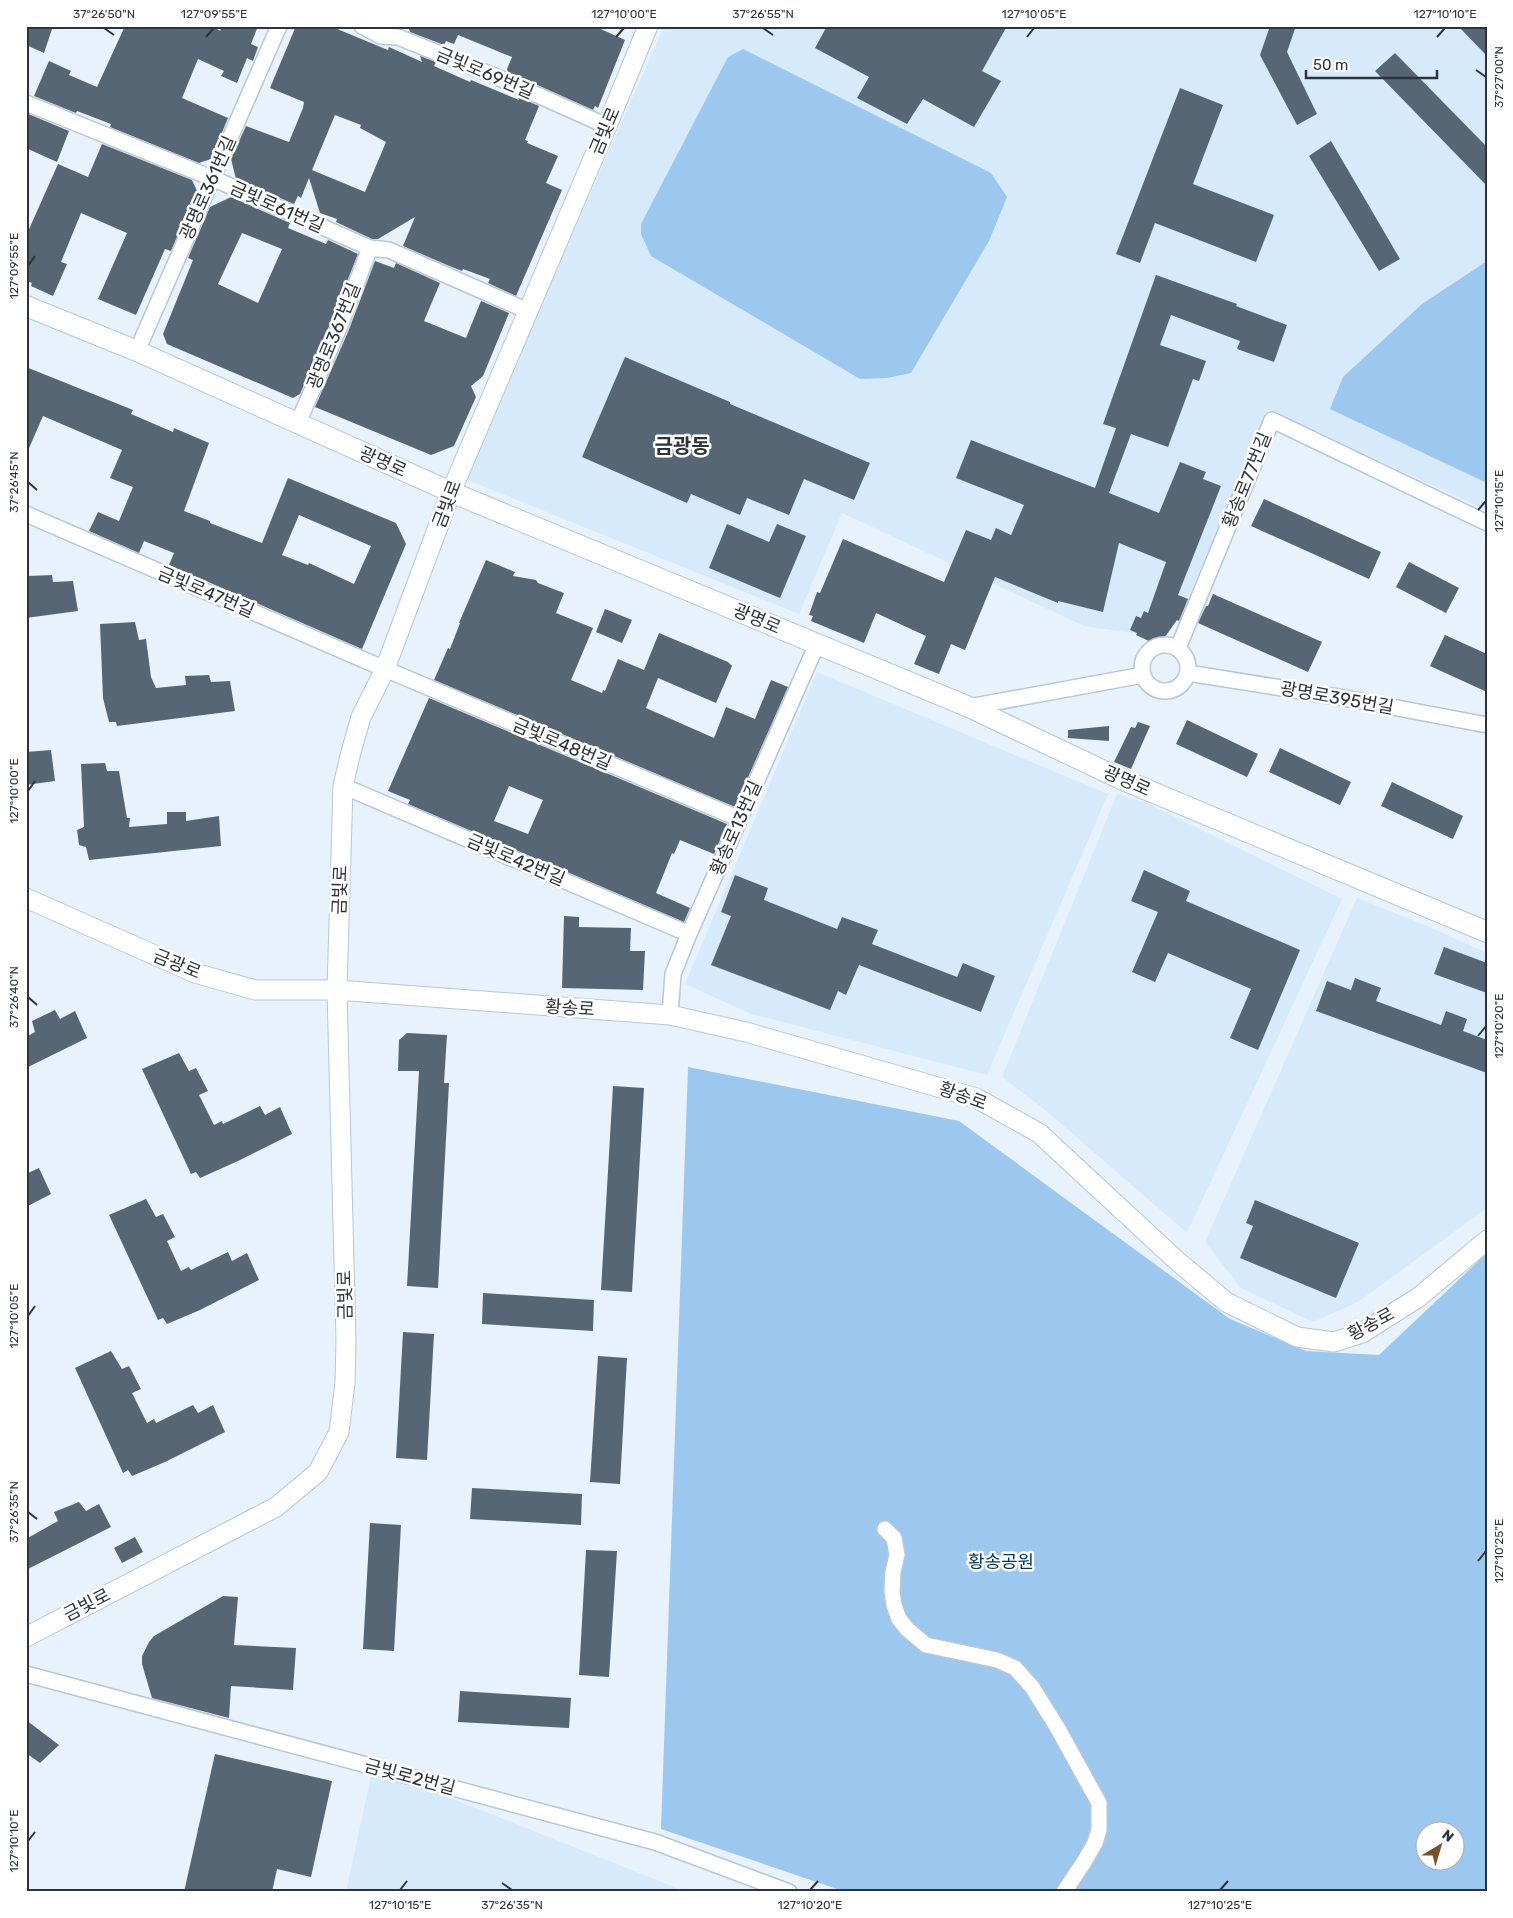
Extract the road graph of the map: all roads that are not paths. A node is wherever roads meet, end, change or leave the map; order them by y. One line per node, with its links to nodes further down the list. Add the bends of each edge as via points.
1 (279, 26): 6 (street, 광명로361번길)
2 (362, 26): 5 (street, 금빛로69번길, via 381,36 398,37 497,77)
3 (648, 26): 5 (street, 금빛로)
4 (26, 103): 6 (street, 금빛로61번길)
5 (607, 126): 9 (street, 금빛로)
6 (212, 178): 7 (street, 금빛로61번길); 10 (street, 광명로361번길)
7 (370, 248): 9 (street, 금빛로61번길, via 389,250); 11 (street, 광명로367번길)
8 (26, 306): 10 (main road, 광명로)
9 (528, 311): 12 (street, 금빛로)
10 (137, 350): 11 (main road, 광명로)
11 (298, 423): 12 (main road, 광명로)
12 (451, 492): 15 (main road, 광명로); 17 (street, 금빛로)
13 (26, 514): 17 (street, 금빛로47번길)
14 (1487, 524): 16 (street, 황송로77번길, via 1272,420)
15 (817, 644): 20 (main road, 광명로); 23 (street, 황송로13번길)
16 (1178, 648): 18 (street, via 1188,661); 19 (street, via 1162,644 1148,652 1142,667)
17 (385, 669): 22 (street, 금빛로, via 361,717); 23 (street, 금빛로48번길)
18 (1188, 673): 19 (street, via 1182,684 1168,691 1152,688); 21 (street, 광명로395번길)
19 (1143, 675): 20 (street)
20 (970, 708): 25 (main road, 광명로, via 1121,779)
21 (1487, 725)
22 (344, 786): 26 (street, 금빛로42번길); 27 (street, 금빛로)
23 (740, 819): 26 (street, 황송로13번길)
24 (26, 898): 27 (street, 금광로, via 195,973 255,990)
25 (1487, 932)
26 (689, 934): 28 (street, 황송로13번길, via 673,974)
27 (337, 990): 28 (street, 황송로); 31 (street, 금빛로, via 346,1340 339,1432 318,1472 276,1508)
28 (670, 1015): 29 (street, 황송로, via 746,1032 976,1098 1039,1133 1226,1302 1297,1336 1334,1342 1362,1333 1419,1297)
29 (1487, 1240)
30 (886, 1529): 34 (street, via 894,1538 897,1555 893,1572 894,1605 907,1630 926,1645 997,1660 1015,1668 1032,1687 1057,1727 1099,1803 1100,1830 1095,1843)
31 (26, 1637)
32 (26, 1674): 33 (street, 금빛로2번길, via 655,1842)
33 (789, 1892)
34 (1064, 1892)

